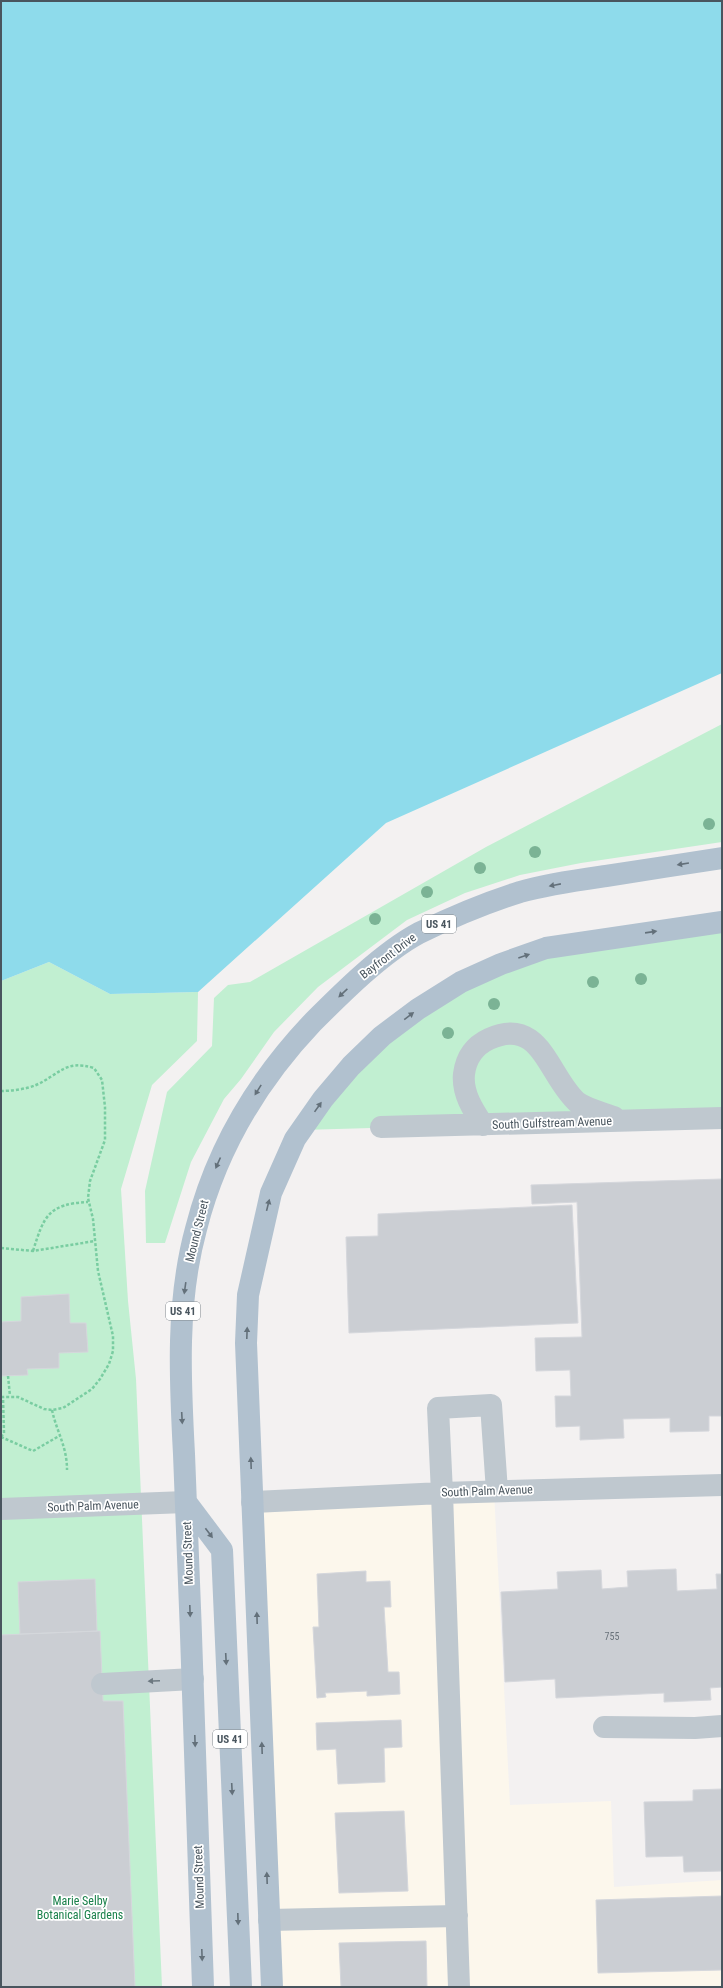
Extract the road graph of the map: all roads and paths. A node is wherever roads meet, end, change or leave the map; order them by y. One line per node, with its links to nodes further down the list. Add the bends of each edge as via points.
1 (722, 858): 8 (main road, Bayfront Drive / US 41, one-way to 8, via 524,891 474,908 415,935 340,995 299,1037 263,1082)
2 (722, 922): 24 (main road, US 41, one-way to 2, via 246,1343 248,1295 271,1193 295,1139 323,1099 382,1036 461,982 501,964 546,948)
3 (1, 1090): 9 (path, via 35,1085 61,1069 81,1064 94,1068 102,1080 105,1140 90,1182)
4 (722, 1118): 5 (street, South Gulfstream Avenue)
5 (623, 1121): 6 (street, South Gulfstream Avenue); 6 (street, via 579,1103 566,1091 534,1042 522,1035 508,1033 480,1043 469,1055 465,1068 466,1092)
6 (483, 1125): 7 (street, South Gulfstream Avenue)
7 (382, 1127)
8 (234, 1128): 23 (main road, Mound Street / US 41, one-way to 23, via 210,1181 195,1230 184,1296 181,1400)
9 (88, 1202): 10 (path); 12 (path, via 62,1206 47,1214)
10 (96, 1241): 12 (path); 16 (path, via 98,1271 113,1336 113,1351 109,1364 92,1389 63,1408)
11 (1, 1248): 12 (path)
12 (33, 1251)
13 (8, 1376): 14 (path)
14 (10, 1396): 15 (path); 16 (path)
15 (2, 1397): 18 (path, via 4,1433)
16 (52, 1410): 17 (path)
17 (59, 1436): 18 (path, via 33,1451); 19 (path, via 66,1450)
18 (1, 1437)
19 (67, 1470)
20 (722, 1485): 21 (street, South Palm Avenue)
21 (497, 1491): 22 (street, South Palm Avenue); 22 (street, via 491,1405 438,1408)
22 (442, 1492): 24 (street, South Palm Avenue); 30 (street)
23 (186, 1502): 25 (street, South Palm Avenue); 26 (main road, Mound Street / US 41, one-way to 26); 33 (main road, US 41, one-way to 33, via 222,1550)
24 (252, 1502): 31 (main road, US 41, one-way to 24)
25 (1, 1509)
26 (193, 1679): 27 (street, one-way to 27); 32 (main road, Mound Street / US 41, one-way to 32)
27 (102, 1684)
28 (722, 1726): 29 (street)
29 (604, 1727)
30 (457, 1916): 31 (street); 35 (street)
31 (269, 1920): 34 (main road, US 41)
32 (203, 1987)
33 (241, 1987)
34 (272, 1987)
35 (459, 1987)

